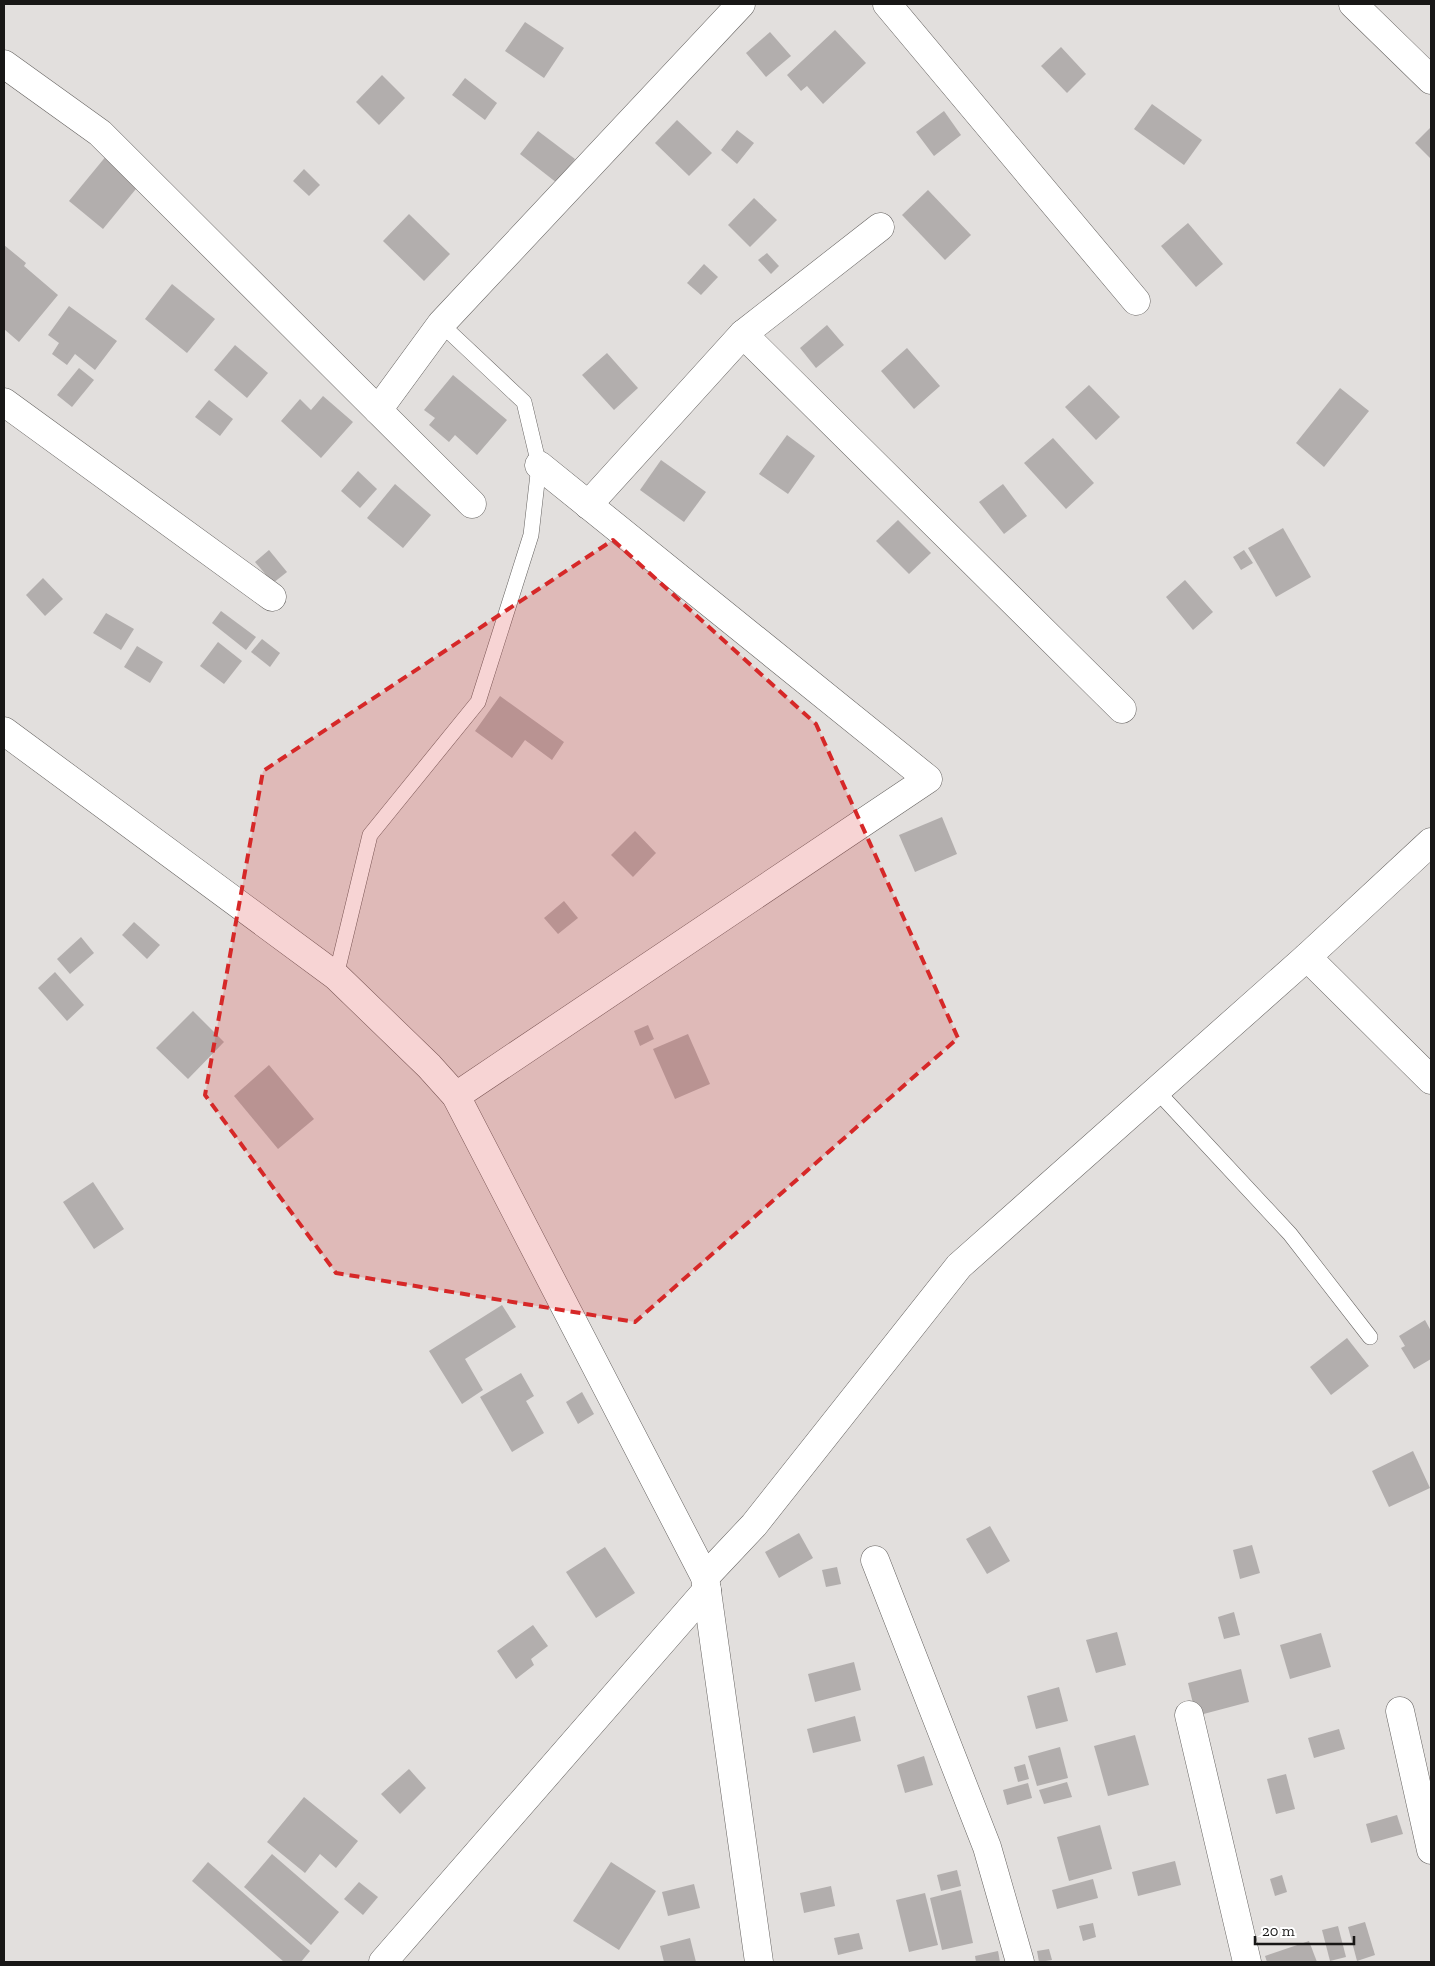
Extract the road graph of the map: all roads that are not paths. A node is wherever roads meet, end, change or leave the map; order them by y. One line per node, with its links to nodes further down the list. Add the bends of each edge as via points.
1 (741, 4): 8 (street)
2 (887, 4): 7 (street)
3 (1352, 4): 5 (street)
4 (4, 64): 11 (street, via 100,133)
5 (1431, 80)
6 (880, 227): 9 (street)
7 (1136, 301)
8 (441, 324): 11 (street); 12 (lane, via 524,402)
9 (743, 334): 14 (street); 16 (street)
10 (4, 402): 15 (street)
11 (378, 410): 13 (street)
12 (539, 465): 14 (street); 20 (lane, via 531,534 478,702 370,835)
13 (472, 504)
14 (588, 505): 23 (street, via 928,780)
15 (272, 597)
16 (1122, 709)
17 (4, 732): 20 (street)
18 (1431, 842): 19 (street)
19 (1308, 957): 21 (street); 22 (street)
20 (336, 976): 23 (street)
21 (1431, 1080)
22 (1157, 1091): 24 (lane, via 1290,1234); 26 (street, via 959,1266)
23 (456, 1096): 26 (street)
24 (1370, 1337)
25 (875, 1560): 32 (street, via 987,1847)
26 (706, 1584): 30 (street); 31 (street)
27 (1400, 1711): 29 (street)
28 (1189, 1716): 33 (street)
29 (1431, 1850)
30 (383, 1962)
31 (759, 1962)
32 (1020, 1962)
33 (1247, 1962)

